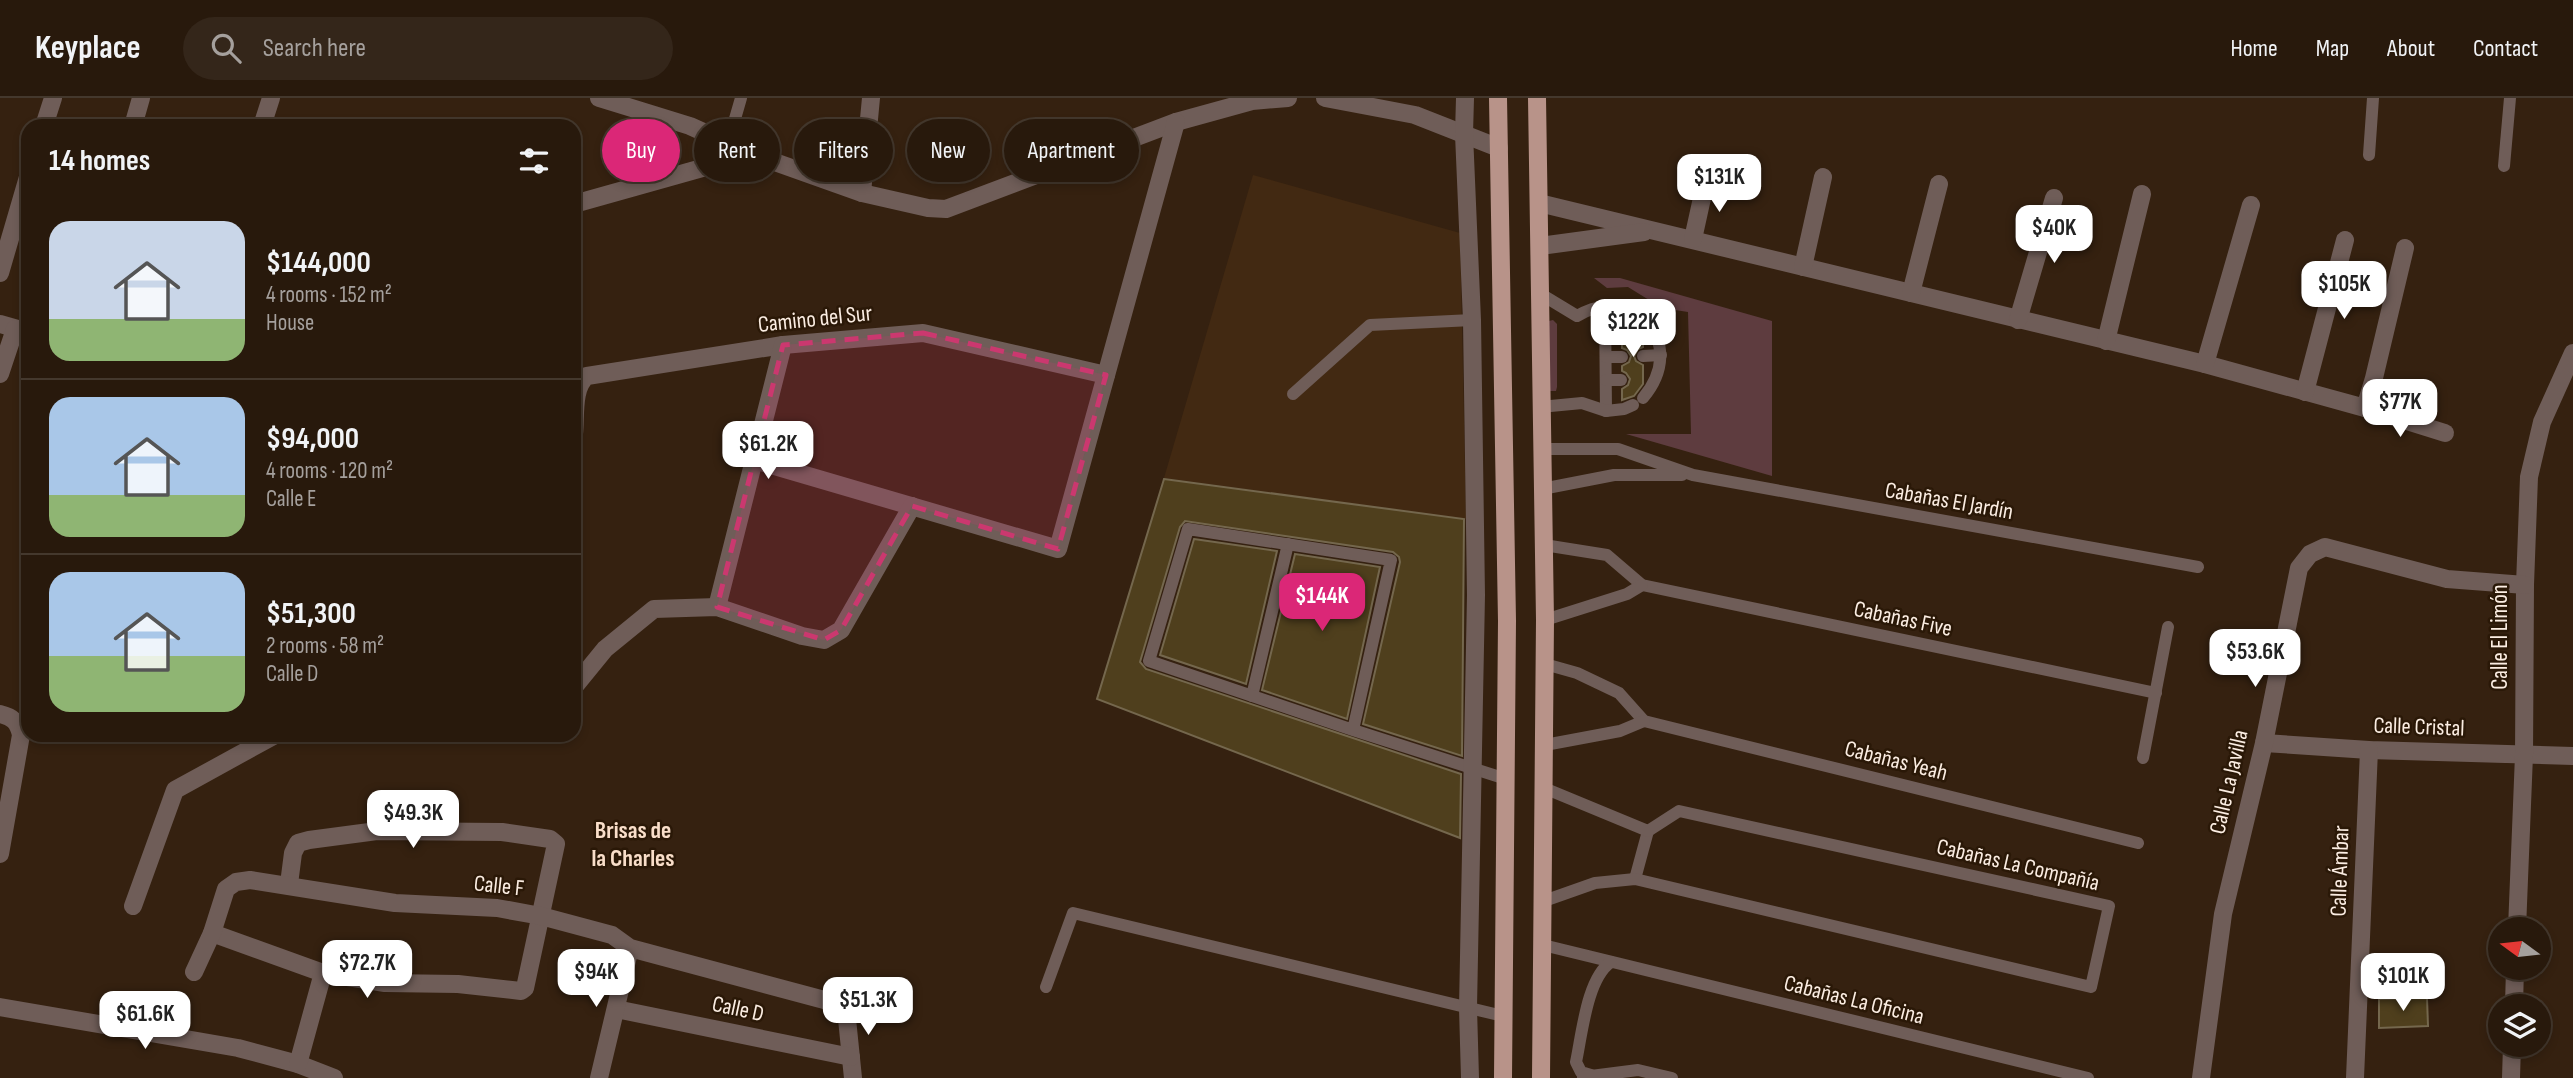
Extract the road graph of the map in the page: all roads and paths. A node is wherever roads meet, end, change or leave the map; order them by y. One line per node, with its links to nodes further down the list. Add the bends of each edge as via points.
1 (53, 98): 14 (street)
2 (141, 98): 15 (street)
3 (271, 98): 16 (street)
4 (599, 98): 19 (street)
5 (741, 98): 17 (lane)
6 (871, 98): 29 (street)
7 (1288, 98): 18 (street, via 1252,101)
8 (1325, 98): 20 (street, via 1415,115)
9 (1465, 98): 20 (street)
10 (1498, 98): 21 (main road)
11 (1536, 98): 34 (main road)
12 (2373, 98): 22 (lane)
13 (2510, 98): 24 (lane)
14 (46, 119)
15 (135, 119)
16 (264, 119)
17 (735, 119)
18 (1176, 122): 29 (street, via 946,209); 60 (street)
19 (694, 128)
20 (1464, 134): 21 (street); 46 (street)
21 (1499, 148): 98 (main road)
22 (2369, 155)
23 (780, 164): 29 (street)
24 (2504, 166)
25 (694, 170): 33 (street)
26 (1823, 177): 41 (street)
27 (1706, 180): 37 (street)
28 (1939, 184): 44 (street)
29 (863, 193)
30 (2142, 194): 51 (street)
31 (2054, 198): 47 (street)
32 (21, 201): 42 (street)
33 (581, 202)
34 (1539, 204): 36 (street); 39 (main road)
35 (2251, 205): 58 (street)
36 (1655, 230): 37 (street); 39 (street)
37 (1693, 239): 41 (street)
38 (2345, 240): 64 (street)
39 (1540, 246): 43 (main road)
40 (2405, 248): 67 (street)
41 (1803, 267): 44 (street)
42 (0, 273)
43 (1539, 293): 45 (lane, via 1577,316); 66 (main road)
44 (1911, 293): 47 (street)
45 (1605, 306): 49 (lane); 54 (lane, via 1639,315)
46 (1472, 320): 65 (lane, via 1370,325); 97 (street)
47 (2018, 320): 51 (street)
48 (14, 329): 59 (street)
49 (1605, 334): 50 (lane); 57 (lane)
50 (1622, 334)
51 (2106, 341): 58 (street)
52 (783, 345): 60 (street, Camino del Sur, via 923,334); 63 (street, Camino del Sur, via 587,376); 71 (street)
53 (2573, 353): 79 (street, Calle El Limón, via 2542,422 2529,477)
54 (1661, 355): 56 (lane); 68 (lane, via 1660,370 1649,379 1638,401)
55 (1622, 356): 57 (lane)
56 (1643, 356)
57 (1606, 357): 61 (lane)
58 (2204, 364): 64 (street)
59 (0, 374)
60 (1106, 375): 74 (street, via 1058,549)
61 (1606, 380): 62 (lane); 68 (lane)
62 (1621, 380)
63 (581, 382)
64 (2305, 392): 67 (street)
65 (1293, 394)
66 (1540, 407): 68 (lane, via 1582,403); 70 (main road)
67 (2365, 408): 69 (street)
68 (1606, 411)
69 (2445, 433)
70 (1541, 449): 72 (lane, Cabañas El Jardín, via 1618,449); 73 (main road)
71 (754, 460): 74 (street); 80 (street)
72 (1693, 475): 73 (lane, Cabañas El Jardín, via 1614,475); 77 (lane, Cabañas El Jardín)
73 (1542, 489): 76 (main road)
74 (912, 506): 80 (street, via 841,630 824,640)
75 (1288, 544): 86 (lane); 86 (lane, via 1188,529 1149,661); 89 (lane, via 1391,559)
76 (1544, 545): 78 (lane, Cabañas Five, via 1607,555); 81 (main road)
77 (2198, 567)
78 (1642, 585): 81 (lane); 85 (lane, Cabañas Five)
79 (2525, 585): 91 (street, Calle La Javilla, via 2447,579 2325,547 2310,554 2299,568); 94 (street, Calle El Limón)
80 (717, 607): 84 (street, via 654,609 605,649)
81 (1545, 620): 83 (main road)
82 (2168, 627): 85 (lane)
83 (1545, 664): 88 (lane, via 1619,693); 92 (main road)
84 (581, 678)
85 (2156, 693): 96 (lane)
86 (1252, 696): 89 (lane)
87 (0, 714): 102 (street, via 19,725 21,735)
88 (1644, 721): 92 (lane, via 1619,731); 101 (lane, Cabañas Yeah)
89 (1353, 730): 97 (lane)
90 (262, 742): 106 (street, via 175,790)
91 (2264, 743): 93 (street, Calle Cristal); 132 (street, Calle La Javilla, via 2223,914)
92 (1545, 745): 99 (main road)
93 (2369, 750): 94 (street, Calle Cristal); 133 (street, Calle Ámbar)
94 (2524, 755): 95 (street, Calle Cristal); 108 (street, Calle El Limón)
95 (2573, 756)
96 (2143, 758)
97 (1474, 768): 98 (lane); 117 (street)
98 (1506, 779): 119 (main road)
99 (1544, 788): 100 (lane); 105 (main road)
100 (1648, 831): 103 (lane); 103 (lane, Cabañas La Compañía, via 1679,811 2109,906 2091,987)
101 (2138, 843)
102 (0, 854)
103 (1635, 879): 105 (lane, Cabañas La Compañía, via 1595,883)
104 (289, 884): 107 (street, Calle F, via 395,903 497,908); 107 (street, via 293,853 299,843 309,840 377,831 502,832 550,839 556,844); 109 (street, Calle F, via 236,882 226,889)
105 (1544, 901): 110 (main road)
106 (133, 906)
107 (541, 916): 111 (street, Calle F, via 612,935); 114 (street, via 523,990 518,992)
108 (2517, 917)
109 (212, 933): 113 (street, Calle F); 114 (street)
110 (1543, 945): 112 (lane, Cabañas La Oficina); 129 (main road)
111 (630, 948): 118 (street); 120 (street, Calle F, via 845,1007)
112 (1611, 962): 123 (lane, via 1594,983 1576,1062); 131 (lane, Cabañas La Oficina)
113 (194, 972)
114 (323, 974): 122 (street)
115 (1046, 987): 117 (lane, via 1073,914)
116 (0, 1007): 122 (street, via 238,1048)
117 (1468, 1008): 119 (lane); 127 (street)
118 (616, 1009): 120 (street, Calle D); 125 (street)
119 (1503, 1016): 128 (main road)
120 (851, 1057): 126 (street)
121 (2512, 1057): 134 (street)
122 (298, 1064): 124 (street)
123 (1585, 1077): 130 (lane, via 1638,1070)
124 (334, 1078)
125 (599, 1078)
126 (853, 1078)
127 (1470, 1078)
128 (1503, 1078)
129 (1541, 1078)
130 (1672, 1078)
131 (2088, 1078)
132 (2201, 1078)
133 (2355, 1078)
134 (2511, 1078)

